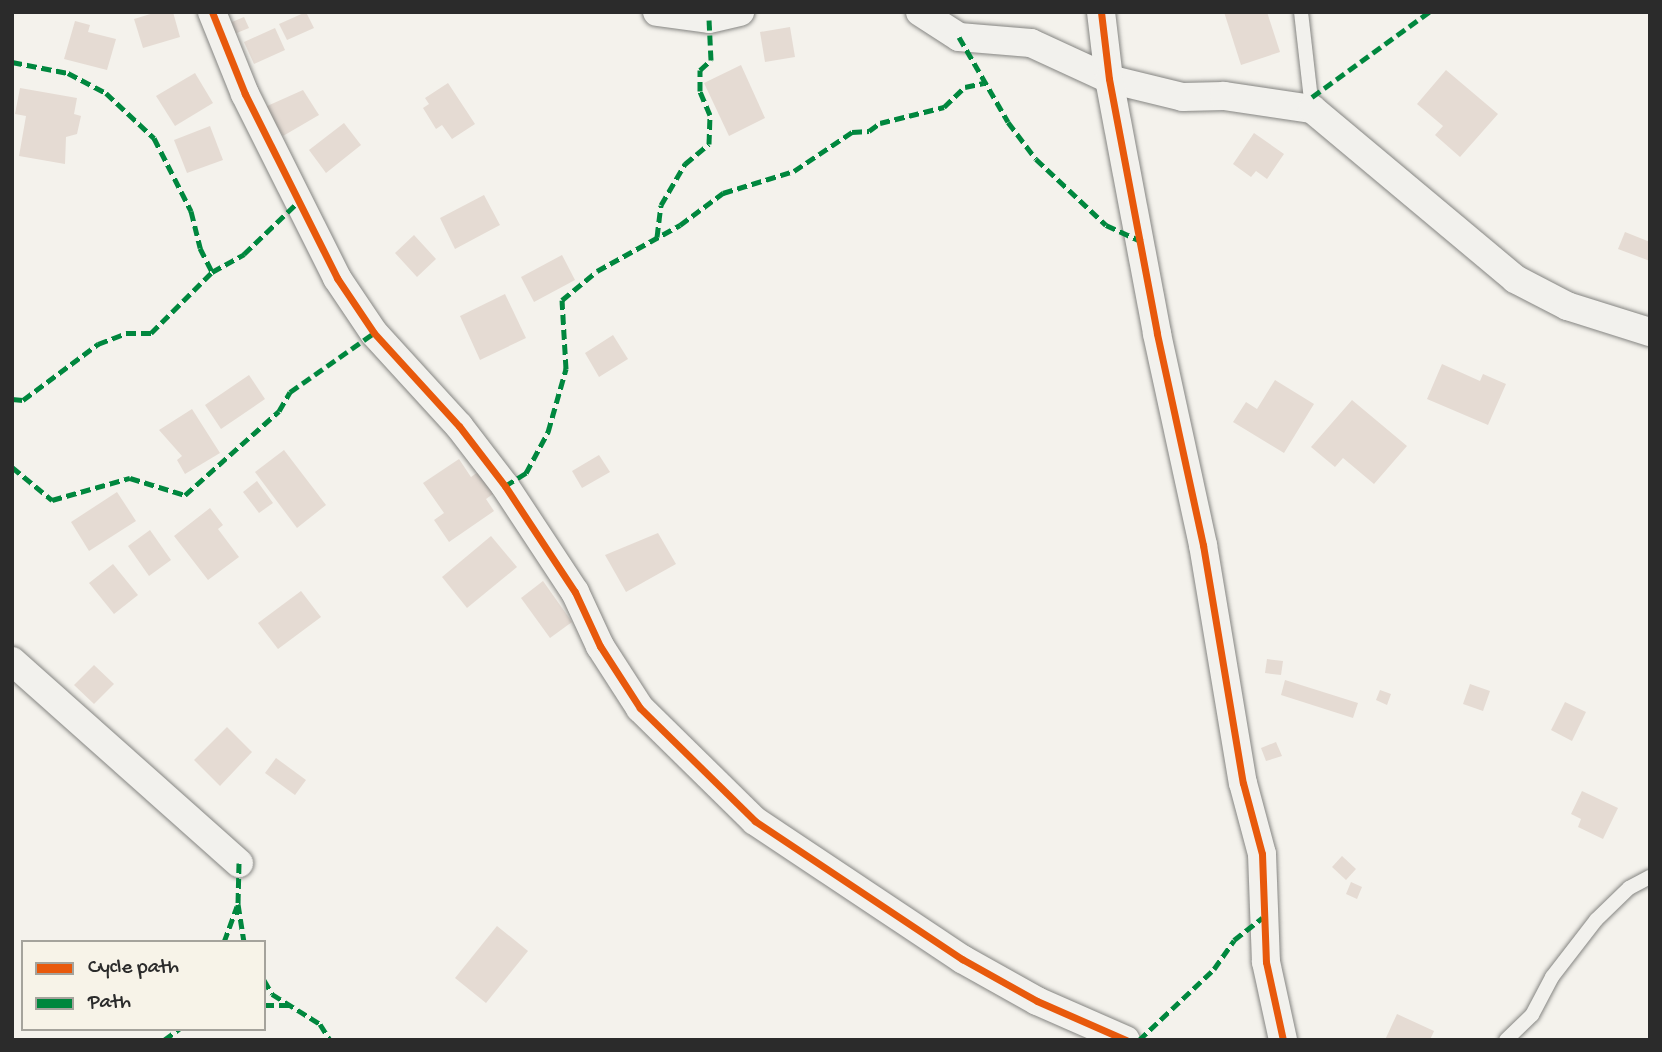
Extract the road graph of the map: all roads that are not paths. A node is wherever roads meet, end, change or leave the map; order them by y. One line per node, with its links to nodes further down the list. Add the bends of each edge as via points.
1 (212, 12): 13 (street, via 262,130 337,278 374,333 459,426 505,486 575,592 600,646 640,708 755,821 962,959 1037,1001)
2 (657, 12): 3 (street, via 709,19)
3 (740, 12)
4 (920, 12): 7 (street, via 958,37 1031,43)
5 (1101, 12): 7 (street)
6 (1301, 12): 8 (lane)
7 (1109, 79): 8 (street, via 1183,97 1224,96); 14 (street, via 1203,545 1243,783 1262,854 1266,962)
8 (1312, 108): 9 (street, via 1515,279 1567,306)
9 (1650, 332)
10 (12, 661): 11 (street)
11 (239, 863)
12 (1650, 877): 15 (lane, via 1629,888 1596,920 1552,977 1532,1015)
13 (1126, 1040)
14 (1283, 1040)
15 (1506, 1040)

